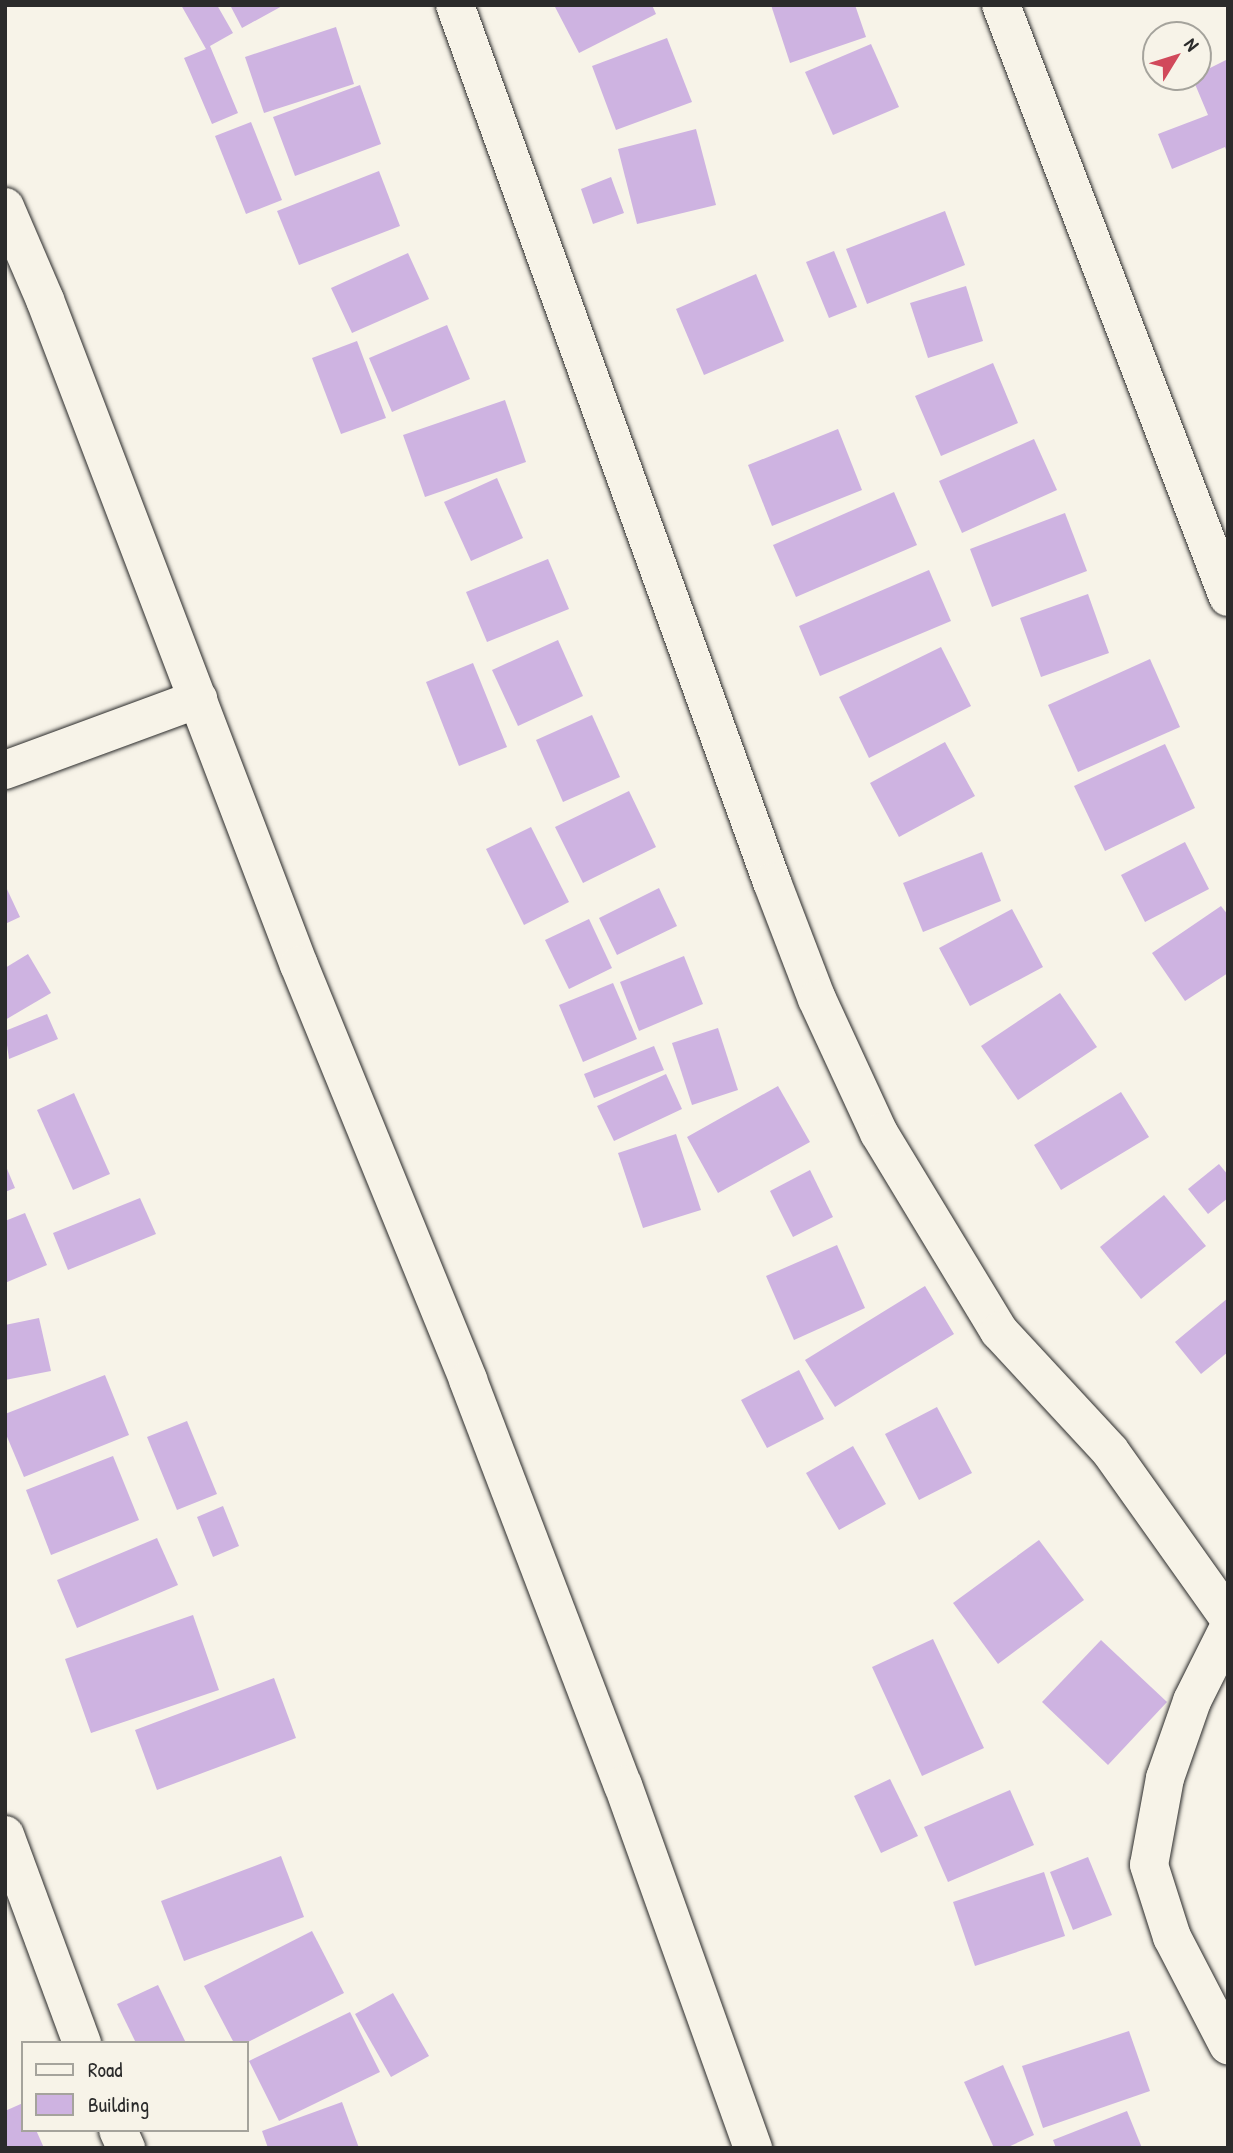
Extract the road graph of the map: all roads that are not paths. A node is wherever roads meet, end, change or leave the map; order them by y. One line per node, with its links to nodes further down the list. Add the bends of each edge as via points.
1 (455, 5): 7 (street, via 772,882 817,999 879,1133 999,1331 1110,1451)
2 (1001, 5): 4 (street)
3 (5, 207): 5 (street)
4 (1228, 597)
5 (198, 699): 6 (street); 12 (street, via 299,965 468,1380 690,1965)
6 (5, 770)
7 (1228, 1617)
8 (1228, 1629): 11 (street, via 1192,1701 1165,1778 1149,1865 1172,1937)
9 (5, 1835): 10 (street)
10 (81, 2041)
11 (1228, 2045)
12 (753, 2148)

